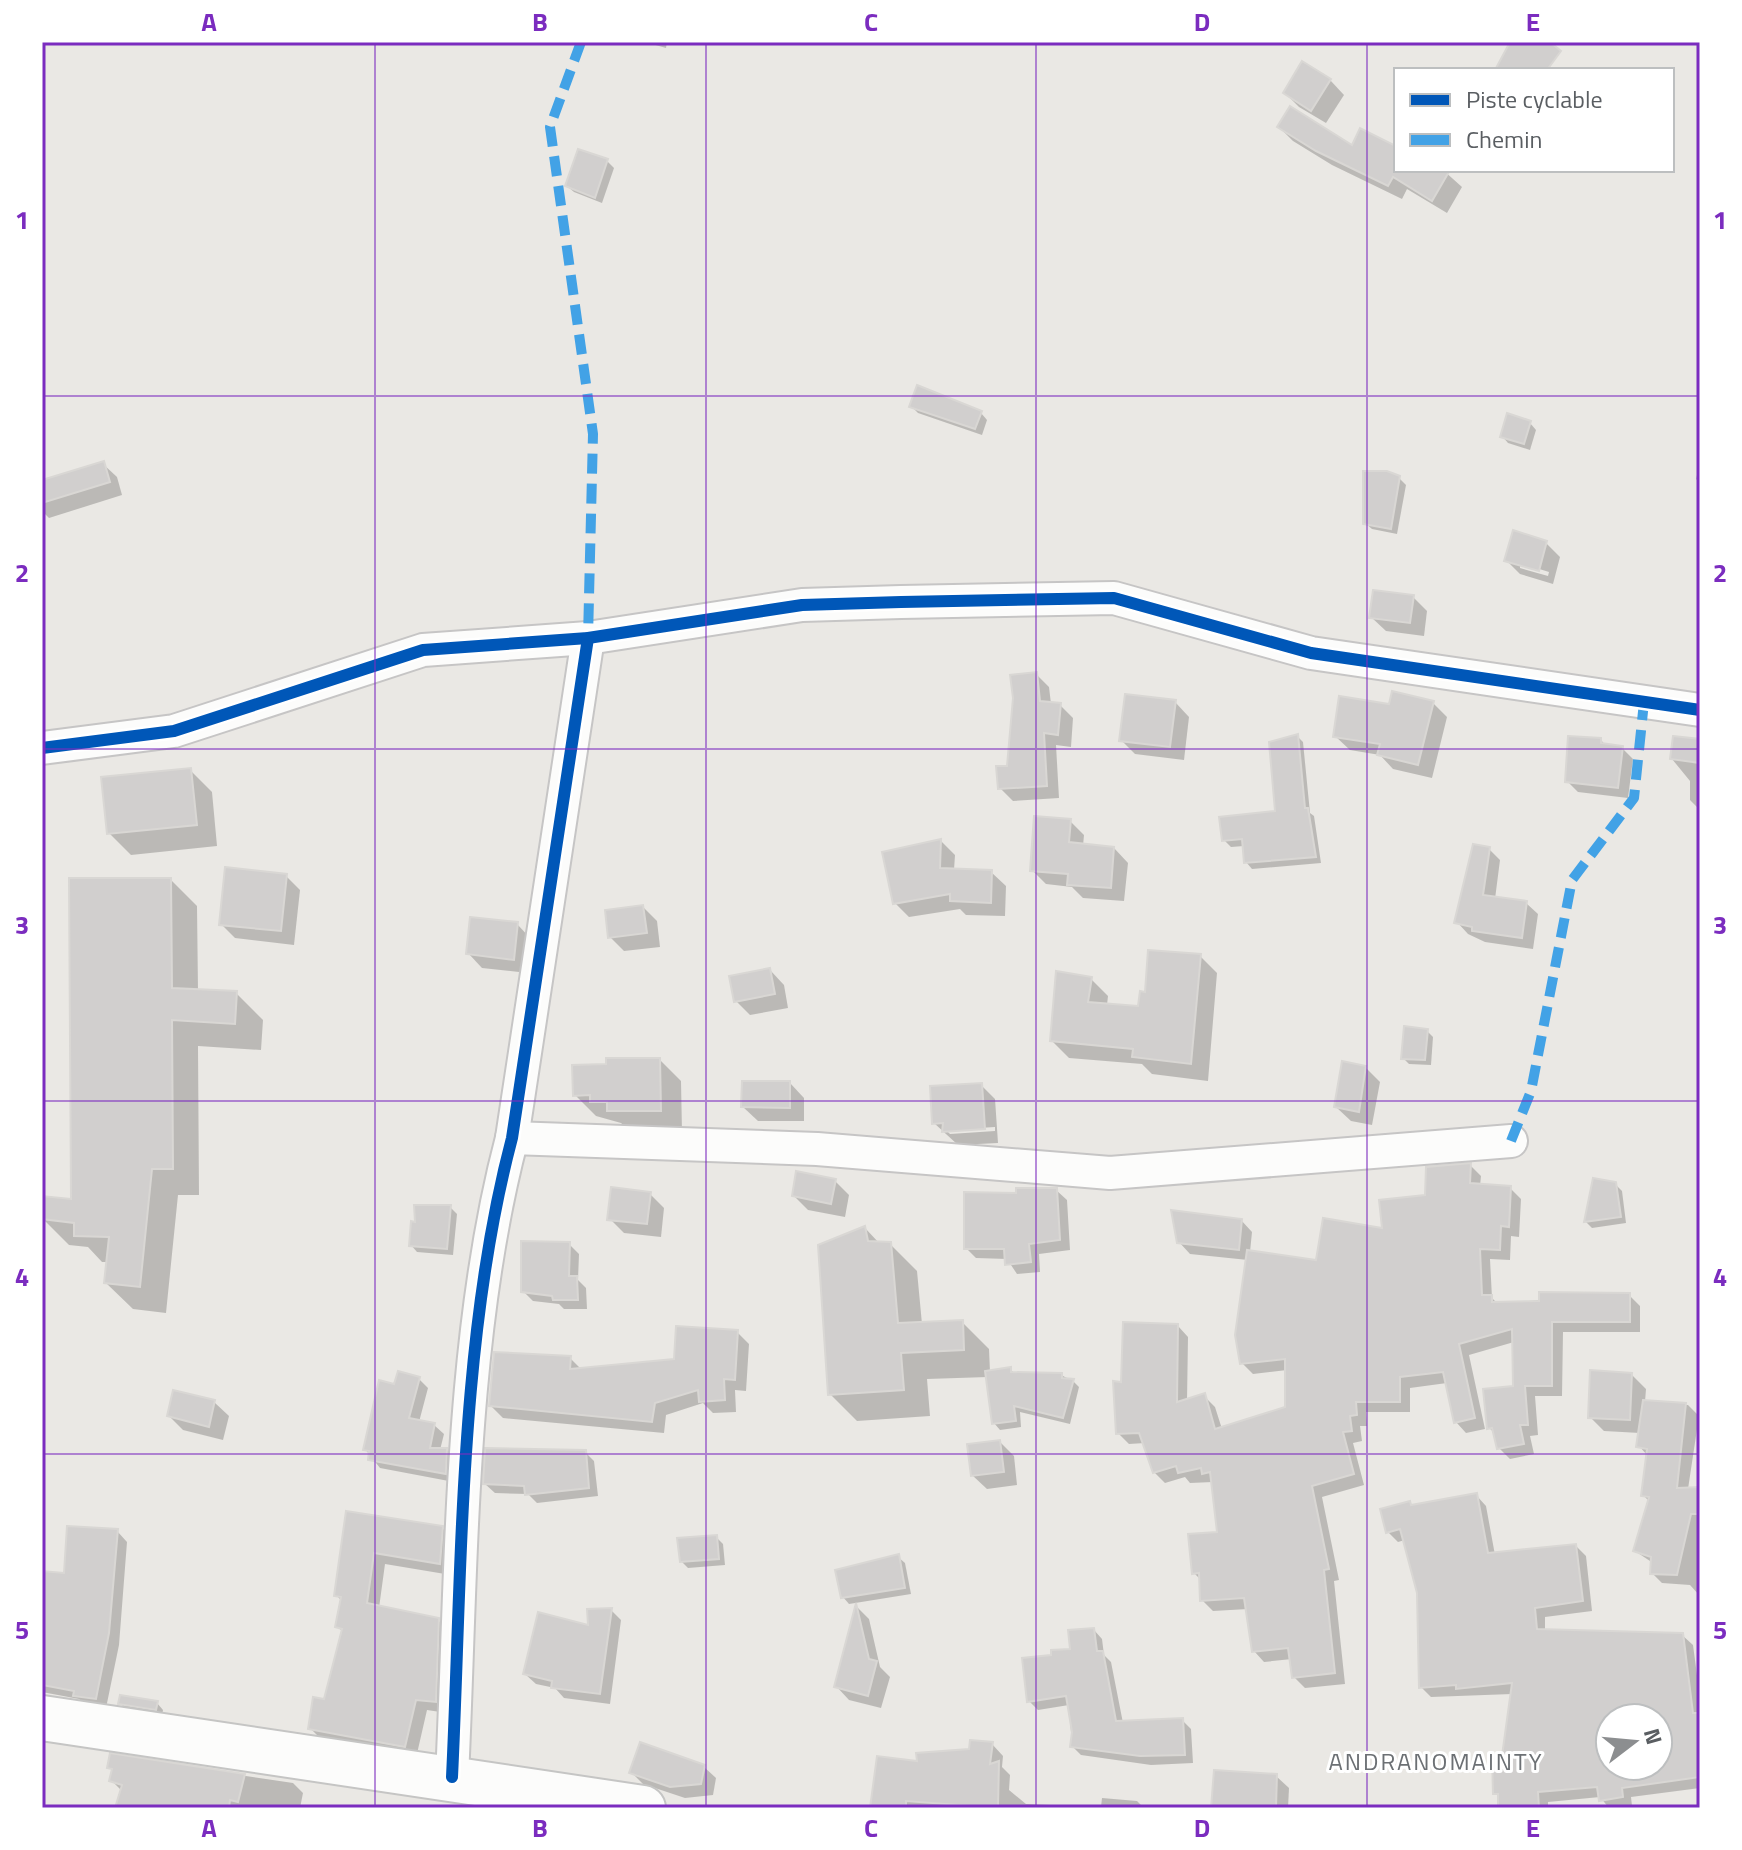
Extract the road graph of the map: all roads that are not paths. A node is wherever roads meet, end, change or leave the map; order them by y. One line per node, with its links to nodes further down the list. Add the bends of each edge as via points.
1 (588, 638): 2 (street, via 802,605 1114,598 1311,653); 3 (street, via 423,650 174,731); 4 (street)
2 (1700, 710)
3 (42, 748)
4 (512, 1138): 5 (street, via 817,1149 1110,1173); 7 (street, via 493,1208 472,1385)
5 (1511, 1141)
6 (42, 1718): 7 (main road)
7 (452, 1777): 8 (main road)
8 (643, 1808)

